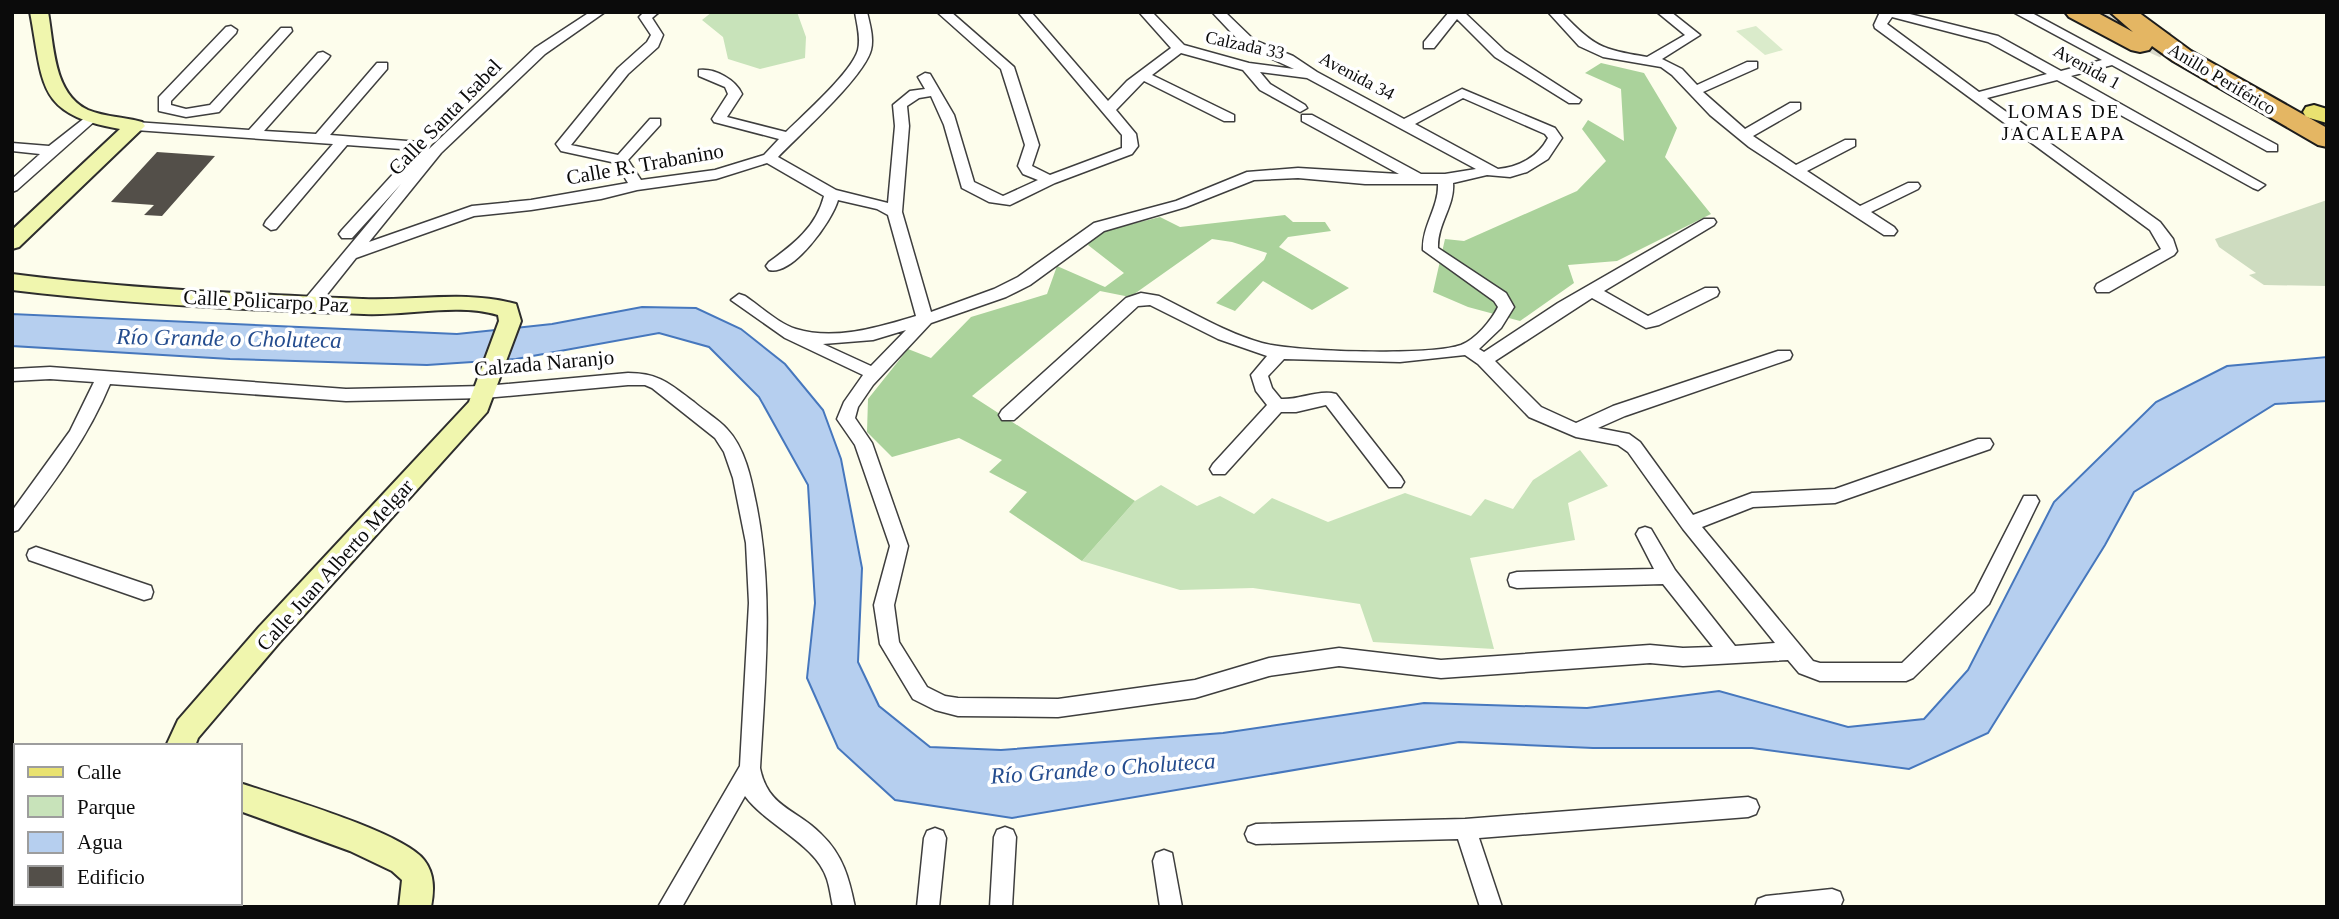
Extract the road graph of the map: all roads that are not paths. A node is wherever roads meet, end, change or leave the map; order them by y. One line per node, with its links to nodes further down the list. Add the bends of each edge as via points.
1 (39, 12): 39 (street, via 52,88 66,107)
2 (599, 12): 75 (street, Calle Santa Isabel, via 540,51 455,131)
3 (653, 12): 57 (street, via 645,17 657,35 653,44 623,71 563,144)
4 (861, 12): 48 (street, via 864,53 853,71)
5 (943, 12): 62 (street, via 1006,67 1032,145 1025,166)
6 (1024, 12): 37 (street)
7 (1145, 12): 20 (street, Calzada 33)
8 (1218, 12): 29 (street, Avenida 34, via 1249,43)
9 (1456, 12): 19 (street); 35 (street, via 1500,54)
10 (1554, 12): 22 (street, via 1584,43 1608,54)
11 (1663, 12): 22 (street, via 1695,35)
12 (2019, 12): 23 (street)
13 (2077, 12): 41 (highway, via 2222,89)
14 (2144, 12): 41 (highway, Anillo Periférico)
15 (1887, 13): 28 (street, Avenida 1, via 1993,39); 34 (street, via 1880,25)
16 (2107, 14): 41 (highway, Anillo Periférico, via 2182,56)
17 (231, 30): 38 (street, via 164,100 164,108)
18 (286, 31): 38 (street, via 219,106)
19 (1429, 45)
20 (1179, 48): 26 (street, Calzada 33); 30 (street)
21 (323, 56): 46 (street)
22 (1650, 61): 32 (street, via 1665,64)
23 (2113, 61): 28 (street); 54 (street)
24 (1752, 65): 32 (street)
25 (382, 66): 49 (street)
26 (1248, 67): 29 (street, Calzada 33); 60 (street, via 1265,87 1304,113)
27 (704, 73): 48 (street, via 731,85 735,94 719,119)
28 (2060, 74): 34 (street); 64 (street, Avenida 1)
29 (1312, 75): 43 (street, Avenida 34)
30 (1143, 76): 37 (street); 40 (street)
31 (925, 77): 33 (street)
32 (1696, 90): 47 (street)
33 (933, 92): 62 (street, via 957,139 967,185 996,201 1011,202); 68 (street, via 915,94 900,105)
34 (1976, 97): 78 (street, via 2104,187 2165,239 2169,251)
35 (1574, 100)
36 (1795, 106): 47 (street)
37 (1110, 109): 62 (street, via 1129,134 1127,151)
38 (181, 113): 45 (street)
39 (91, 117): 44 (street); 55 (street)
40 (1229, 118)
41 (2314, 118): 50 (highway, Anillo Periférico)
42 (655, 122): 57 (street)
43 (1405, 124): 58 (street, Avenida 34); 58 (street, via 1462,93 1550,131 1555,138 1551,150 1530,166 1499,174)
44 (135, 125): 45 (street); 74 (street)
45 (167, 127): 46 (street)
46 (254, 134): 49 (street)
47 (1744, 136): 59 (street)
48 (788, 137): 56 (street)
49 (320, 138): 51 (street)
50 (2327, 139)
51 (344, 140): 71 (street); 73 (street, via 420,146 422,150)
52 (1850, 143): 59 (street)
53 (12, 147): 55 (street)
54 (2272, 148)
55 (52, 151): 66 (street)
56 (769, 158): 63 (street, Calle R. Trabanino, via 716,174); 67 (street)
57 (621, 160): 63 (street)
58 (1483, 169): 61 (street, via 1480,174)
59 (1796, 171): 69 (street)
60 (1418, 179): 61 (street); 83 (street, via 1252,174 1181,204 1099,227 1024,281 978,302)
61 (1445, 179): 86 (street, via 1448,189 1429,238 1431,250 1500,297 1506,307 1503,318)
62 (1050, 180)
63 (637, 185): 75 (street, Calle R. Trabanino, via 566,200 471,211)
64 (2258, 185)
65 (1913, 186): 69 (street)
66 (12, 187)
67 (832, 194): 68 (street); 76 (street, via 819,229)
68 (895, 212): 83 (street)
69 (1858, 212): 72 (street)
70 (1709, 222): 79 (street)
71 (271, 225)
72 (1889, 231)
73 (347, 234)
74 (12, 242)
75 (351, 254): 82 (street, Calle Santa Isabel)
76 (774, 266)
77 (12, 282): 82 (street, Calle Policarpo Paz)
78 (2103, 288)
79 (1592, 291): 80 (street, via 1646,322); 89 (street)
80 (1711, 292)
81 (739, 300): 85 (street)
82 (311, 303): 84 (street, Calle Policarpo Paz, via 394,308 496,305 508,310)
83 (925, 318): 85 (street, via 873,334 832,339); 90 (street)
84 (510, 321): 93 (street, Calle Juan Alberto Melgar)
85 (791, 334): 90 (street)
86 (1467, 349): 87 (street, via 1416,356); 89 (street)
87 (1280, 352): 94 (street, via 1259,375 1264,391); 95 (street, via 1153,300 1140,299)
88 (1784, 355): 96 (street)
89 (1484, 360): 96 (street, via 1535,412)
90 (876, 374): 109 (street, via 857,392 846,419 863,443 900,545 884,605 890,644 920,693 942,704 1058,708 1195,690 1269,667 1339,657 1441,669 1650,654)
91 (12, 375): 92 (street, Calzada Naranjo)
92 (104, 377): 93 (street, Calzada Naranjo, via 346,395); 102 (street, via 81,425)
93 (486, 387): 110 (street, Calle Juan Alberto Melgar, via 479,407 269,635 188,729); 111 (street, Calzada Naranjo, via 647,379 721,433 742,478 755,543 759,603)
94 (1277, 405): 98 (street); 99 (street, via 1330,398)
95 (1008, 415)
96 (1576, 430): 101 (street, via 1623,439 1634,447)
97 (1984, 444): 101 (street, via 1835,496 1752,500)
98 (1219, 469)
99 (1395, 482)
100 (2030, 501): 108 (street, via 1982,598 1906,672 1820,672 1807,667)
101 (1689, 524): 108 (street)
102 (12, 525)
103 (1645, 534): 105 (street)
104 (36, 555): 107 (street)
105 (1668, 576): 106 (street); 109 (street)
106 (1517, 580)
107 (144, 592)
108 (1793, 651): 109 (street)
109 (1732, 656)
110 (181, 744)
111 (750, 768): 121 (street); 122 (street, via 754,791 813,840 837,872)
112 (242, 798): 120 (street, via 360,839 396,857 412,868 416,878)
113 (1748, 807): 114 (street)
114 (1465, 829): 115 (street); 126 (street)
115 (1256, 834)
116 (1005, 837): 124 (street)
117 (935, 838): 123 (street)
118 (1164, 861): 125 (street)
119 (1832, 900): 127 (street)
120 (415, 907)
121 (669, 907)
122 (844, 907)
123 (929, 907)
124 (1001, 907)
125 (1171, 907)
126 (1491, 907)
127 (1766, 907)

